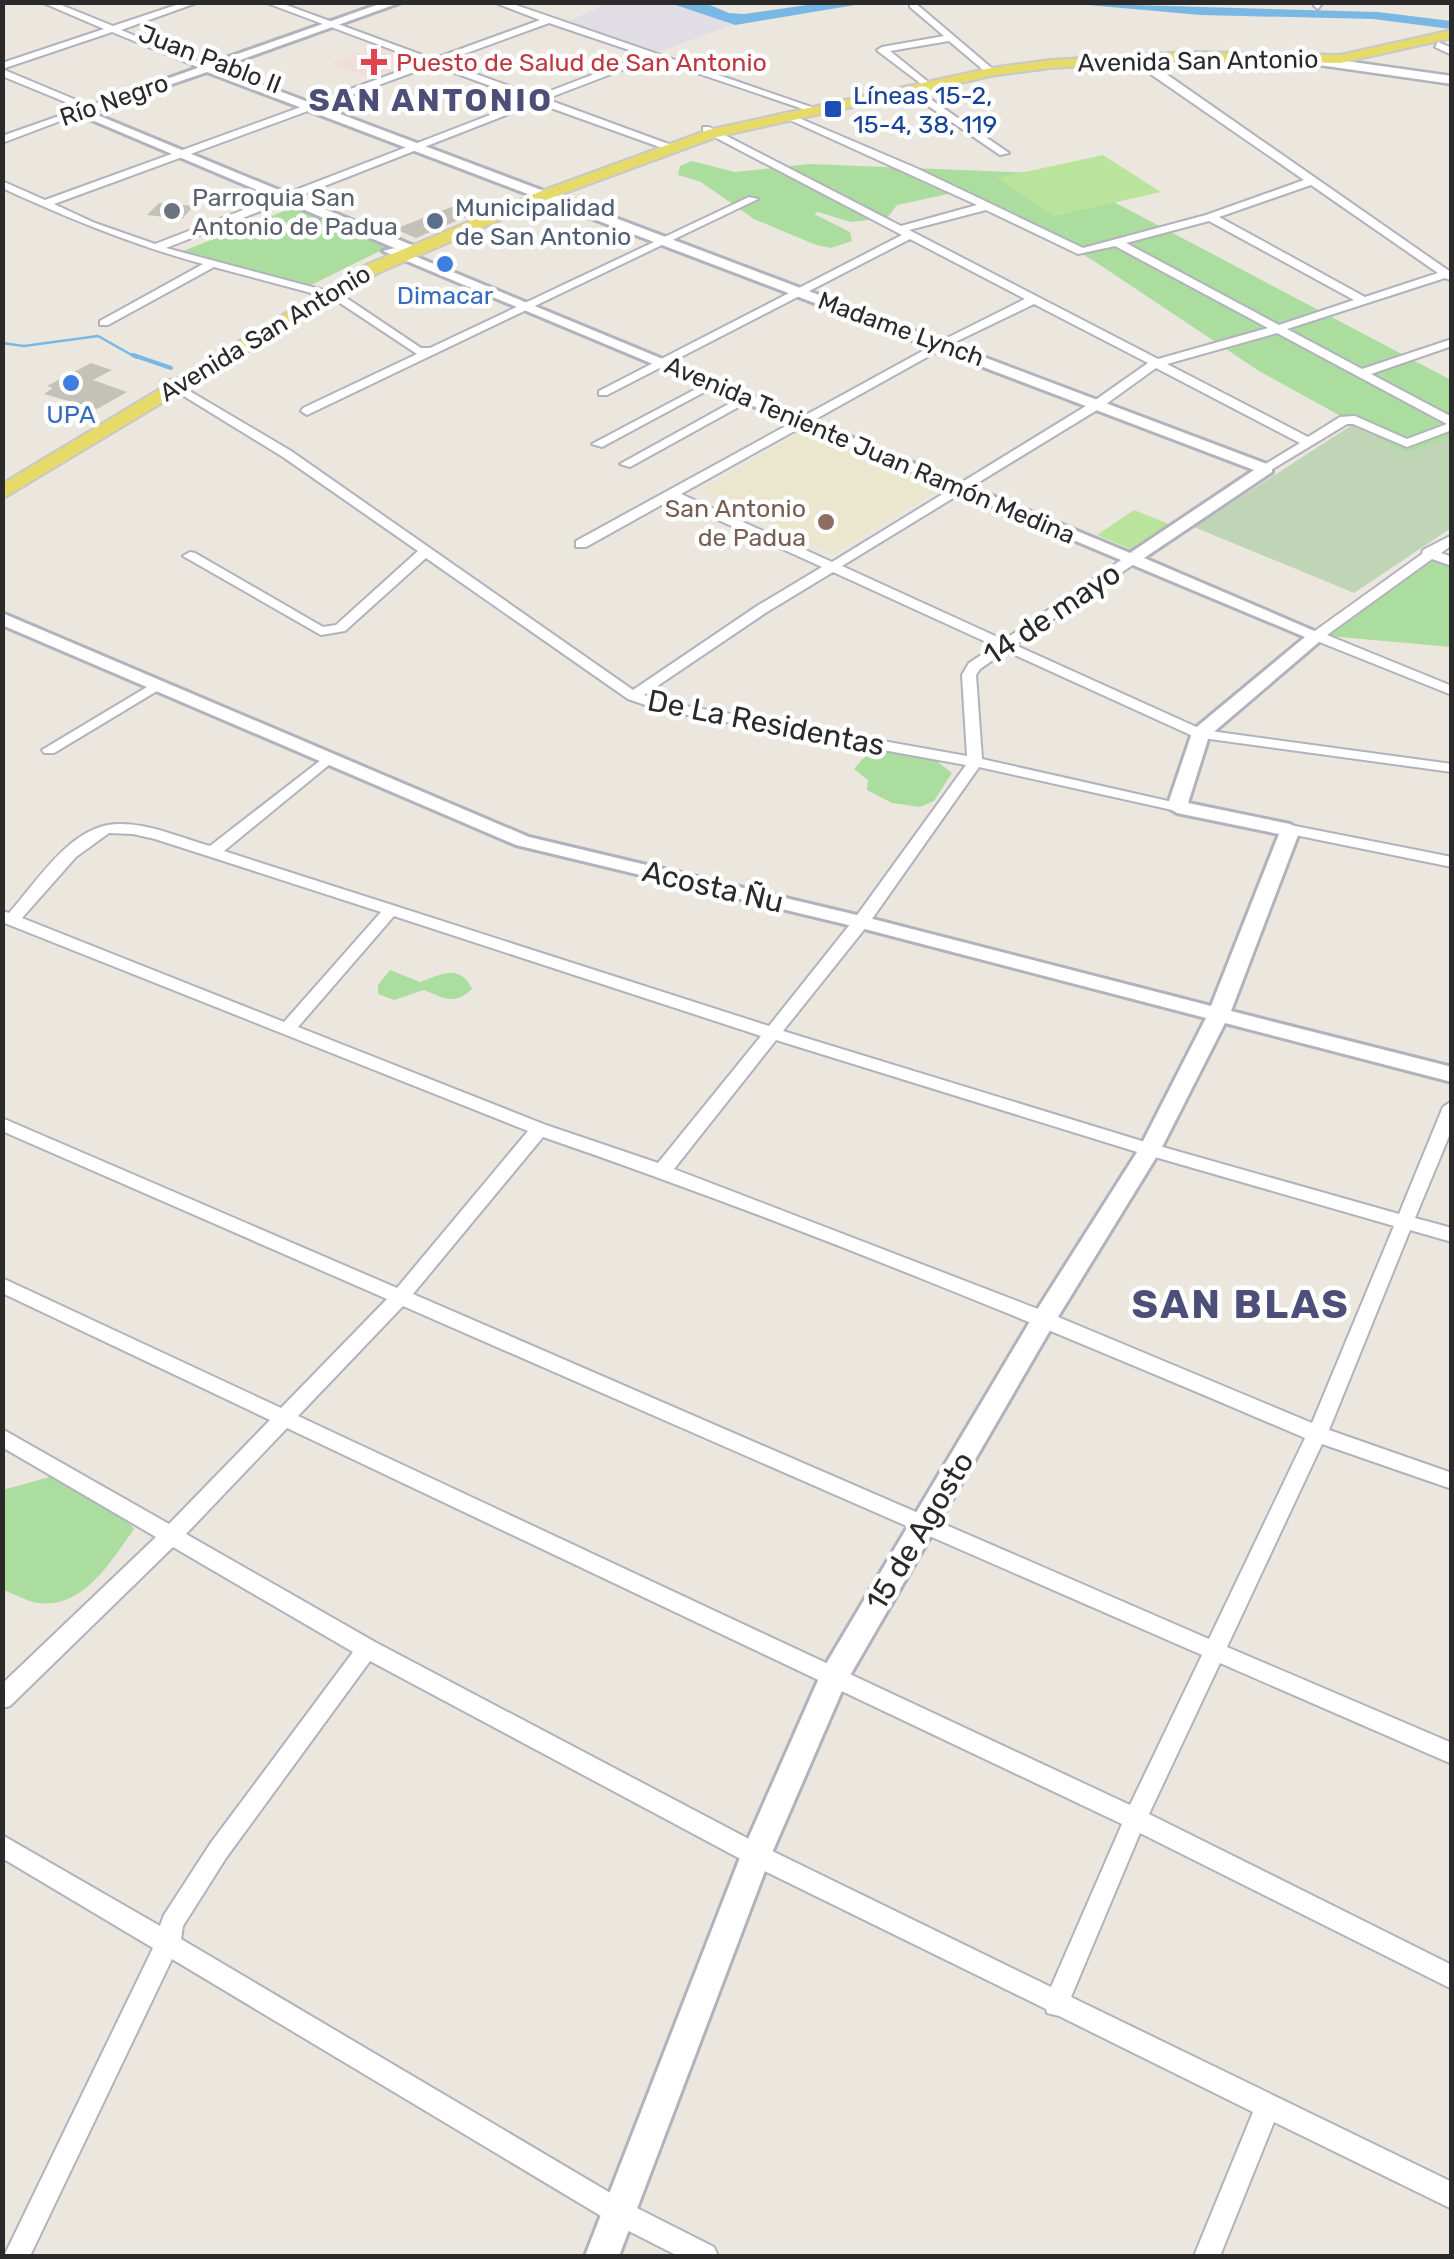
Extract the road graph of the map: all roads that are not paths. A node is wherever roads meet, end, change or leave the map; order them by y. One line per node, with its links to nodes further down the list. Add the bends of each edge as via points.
1 (45, 2): 12 (street, Juan Pablo II)
2 (63, 2): 11 (street, Juan Pablo II)
3 (195, 2): 11 (street)
4 (268, 2): 10 (street)
5 (286, 2): 10 (street)
6 (397, 2): 10 (street, Río Negro)
7 (497, 2): 9 (street)
8 (913, 5): 13 (street)
9 (548, 20): 16 (street); 19 (street)
10 (335, 24): 19 (street); 21 (street, Río Negro)
11 (124, 26): 12 (street); 21 (street, Juan Pablo II)
12 (112, 30): 21 (street, Juan Pablo II); 22 (street)
13 (951, 38): 23 (street); 25 (street, via 882,50)
14 (1444, 38): 15 (street); 20 (main road, Avenida San Antonio)
15 (1452, 52)
16 (652, 54): 18 (street); 26 (street)
17 (1139, 58): 20 (main road, Avenida San Antonio); 23 (main road, Avenida San Antonio); 37 (street)
18 (665, 59): 26 (street); 28 (street)
19 (437, 60): 26 (street); 27 (street)
20 (1364, 62): 24 (main road)
21 (214, 66): 27 (street, Juan Pablo II); 29 (street, Río Negro)
22 (2, 69): 29 (street)
23 (991, 72): 25 (main road, Avenida San Antonio)
24 (1452, 80)
25 (918, 86): 28 (main road, Avenida San Antonio); 36 (street)
26 (548, 100): 33 (street); 34 (street)
27 (313, 105): 34 (street, Juan Pablo II); 35 (street)
28 (806, 107): 30 (main road, Avenida San Antonio); 31 (main road, Avenida San Antonio)
29 (85, 111): 32 (street, Río Negro); 35 (street, Avenida Teniente Juan Ramón Medina)
30 (784, 115): 31 (main road, Avenida San Antonio); 43 (street)
31 (709, 131): 33 (main road, Avenida San Antonio); 46 (street)
32 (2, 140)
33 (671, 144): 39 (main road, Avenida San Antonio)
34 (424, 148): 39 (street, Juan Pablo II); 40 (street)
35 (185, 152): 40 (street, Avenida Teniente Juan Ramón Medina); 42 (street)
36 (1004, 153)
37 (1312, 181): 44 (street); 53 (street)
38 (2, 184): 42 (street)
39 (540, 193): 47 (street, Madame Lynch); 50 (main road, Avenida San Antonio)
40 (295, 199): 45 (street); 50 (street, Avenida Teniente Juan Ramón Medina)
41 (752, 199): 47 (street)
42 (44, 204): 49 (street)
43 (987, 206): 46 (street); 48 (street, via 1082,252)
44 (1210, 217): 48 (street); 57 (street)
45 (241, 220): 49 (street); 51 (street)
46 (906, 232): 54 (street); 56 (street)
47 (665, 240): 54 (street, Madame Lynch); 58 (street)
48 (1119, 244): 60 (street)
49 (155, 248): 51 (street)
50 (406, 249): 55 (main road, Avenida San Antonio); 58 (street, Avenida Teniente Juan Ramón Medina)
51 (170, 252): 52 (street)
52 (212, 264): 55 (street); 59 (street)
53 (1449, 276): 57 (street)
54 (800, 291): 62 (street, Madame Lynch); 64 (street)
55 (321, 292): 63 (street); 67 (main road, Avenida San Antonio)
56 (1030, 300): 62 (street); 65 (street)
57 (1364, 300): 60 (street)
58 (524, 307): 63 (street); 64 (street, Avenida Teniente Juan Ramón Medina)
59 (104, 323)
60 (1274, 328): 65 (street); 66 (street)
61 (1452, 342): 66 (street)
62 (942, 344): 71 (street, Madame Lynch); 73 (street)
63 (428, 351): 72 (street)
64 (660, 363): 68 (street, Avenida Teniente Juan Ramón Medina); 69 (street)
65 (1154, 364): 71 (street); 75 (street)
66 (1360, 374): 74 (street)
67 (172, 383): 80 (main road, Avenida San Antonio); 84 (street, De La Residentas)
68 (713, 384): 70 (street, Avenida Teniente Juan Ramón Medina); 76 (street)
69 (603, 393)
70 (748, 399): 73 (street, Avenida Teniente Juan Ramón Medina); 77 (street)
71 (1098, 404): 78 (street, Madame Lynch); 79 (street)
72 (307, 410)
73 (802, 421): 79 (street, Avenida Teniente Juan Ramón Medina); 81 (street)
74 (1452, 424): 75 (street, 14 de mayo, via 1407,443 1348,419)
75 (1308, 442): 78 (street, 14 de mayo)
76 (598, 444)
77 (626, 464)
78 (1266, 470): 87 (street, 14 de mayo)
79 (964, 488): 87 (street, Avenida Teniente Juan Ramón Medina); 89 (street)
80 (4, 489)
81 (672, 494): 83 (street); 89 (street)
82 (1452, 539): 85 (street)
83 (581, 544)
84 (426, 552): 86 (street, via 331,632); 95 (street, De La Residentas)
85 (1428, 553): 88 (street); 91 (street)
86 (190, 556)
87 (1132, 559): 91 (street, Avenida Teniente Juan Ramón Medina); 92 (street, 14 de mayo)
88 (1452, 562)
89 (835, 567): 92 (street); 95 (street)
90 (2, 618): 93 (street, Acosta Ñu)
91 (1316, 636): 94 (street, Avenida Teniente Juan Ramón Medina); 96 (street)
92 (1000, 646): 96 (street); 99 (street, 14 de mayo, via 969,675)
93 (157, 685): 97 (street); 98 (street, Acosta Ñu)
94 (1452, 691)
95 (633, 696): 99 (street, De La Residentas)
96 (1200, 734): 100 (street); 101 (street)
97 (49, 750)
98 (330, 756): 103 (street); 107 (street, Acosta Ñu, via 523,841)
99 (975, 762): 101 (street, De La Residentas); 107 (street)
100 (1452, 768)
101 (1178, 807): 102 (street, De La Residentas)
102 (1290, 830): 104 (street, De La Residentas); 108 (street, 15 de Agosto)
103 (214, 852): 105 (street); 106 (street, via 144,834 98,831)
104 (1452, 862)
105 (391, 910): 109 (street); 110 (street)
106 (7, 918): 109 (street)
107 (861, 922): 108 (street, Acosta Ñu); 110 (street)
108 (1218, 1016): 111 (street, Acosta Ñu); 115 (street, 15 de Agosto)
109 (289, 1028): 114 (street)
110 (769, 1035): 115 (street); 116 (street)
111 (1452, 1075)
112 (1452, 1107): 117 (street)
113 (2, 1124): 120 (street)
114 (540, 1130): 116 (street); 120 (street)
115 (1149, 1151): 117 (street); 121 (street, 15 de Agosto)
116 (662, 1172): 121 (street)
117 (1402, 1222): 118 (street); 123 (street)
118 (1452, 1235)
119 (2, 1285): 122 (street)
120 (399, 1298): 122 (street); 126 (street)
121 (1044, 1319): 123 (street); 126 (street, 15 de Agosto)
122 (283, 1419): 127 (street); 130 (street)
123 (1316, 1434): 125 (street); 129 (street)
124 (2, 1437): 127 (street)
125 (1452, 1481)
126 (924, 1525): 129 (street); 130 (street, 15 de Agosto)
127 (172, 1535): 128 (street); 131 (street)
128 (367, 1649): 135 (street); 136 (street, via 218,1851 172,1923)
129 (1216, 1650): 132 (street); 133 (street)
130 (832, 1678): 133 (street); 135 (street, 15 de Agosto)
131 (2, 1699)
132 (1452, 1754)
133 (1135, 1819): 137 (street); 138 (street)
134 (2, 1845): 136 (street)
135 (756, 1856): 138 (street); 141 (street, 15 de Agosto)
136 (169, 1941): 141 (street); 142 (street)
137 (1452, 1978)
138 (1056, 2006): 139 (street)
139 (1267, 2108): 140 (street); 145 (street)
140 (1452, 2196)
141 (620, 2214): 143 (street, 15 de Agosto); 144 (street)
142 (18, 2256)
143 (602, 2256)
144 (705, 2256)
145 (1207, 2256)

